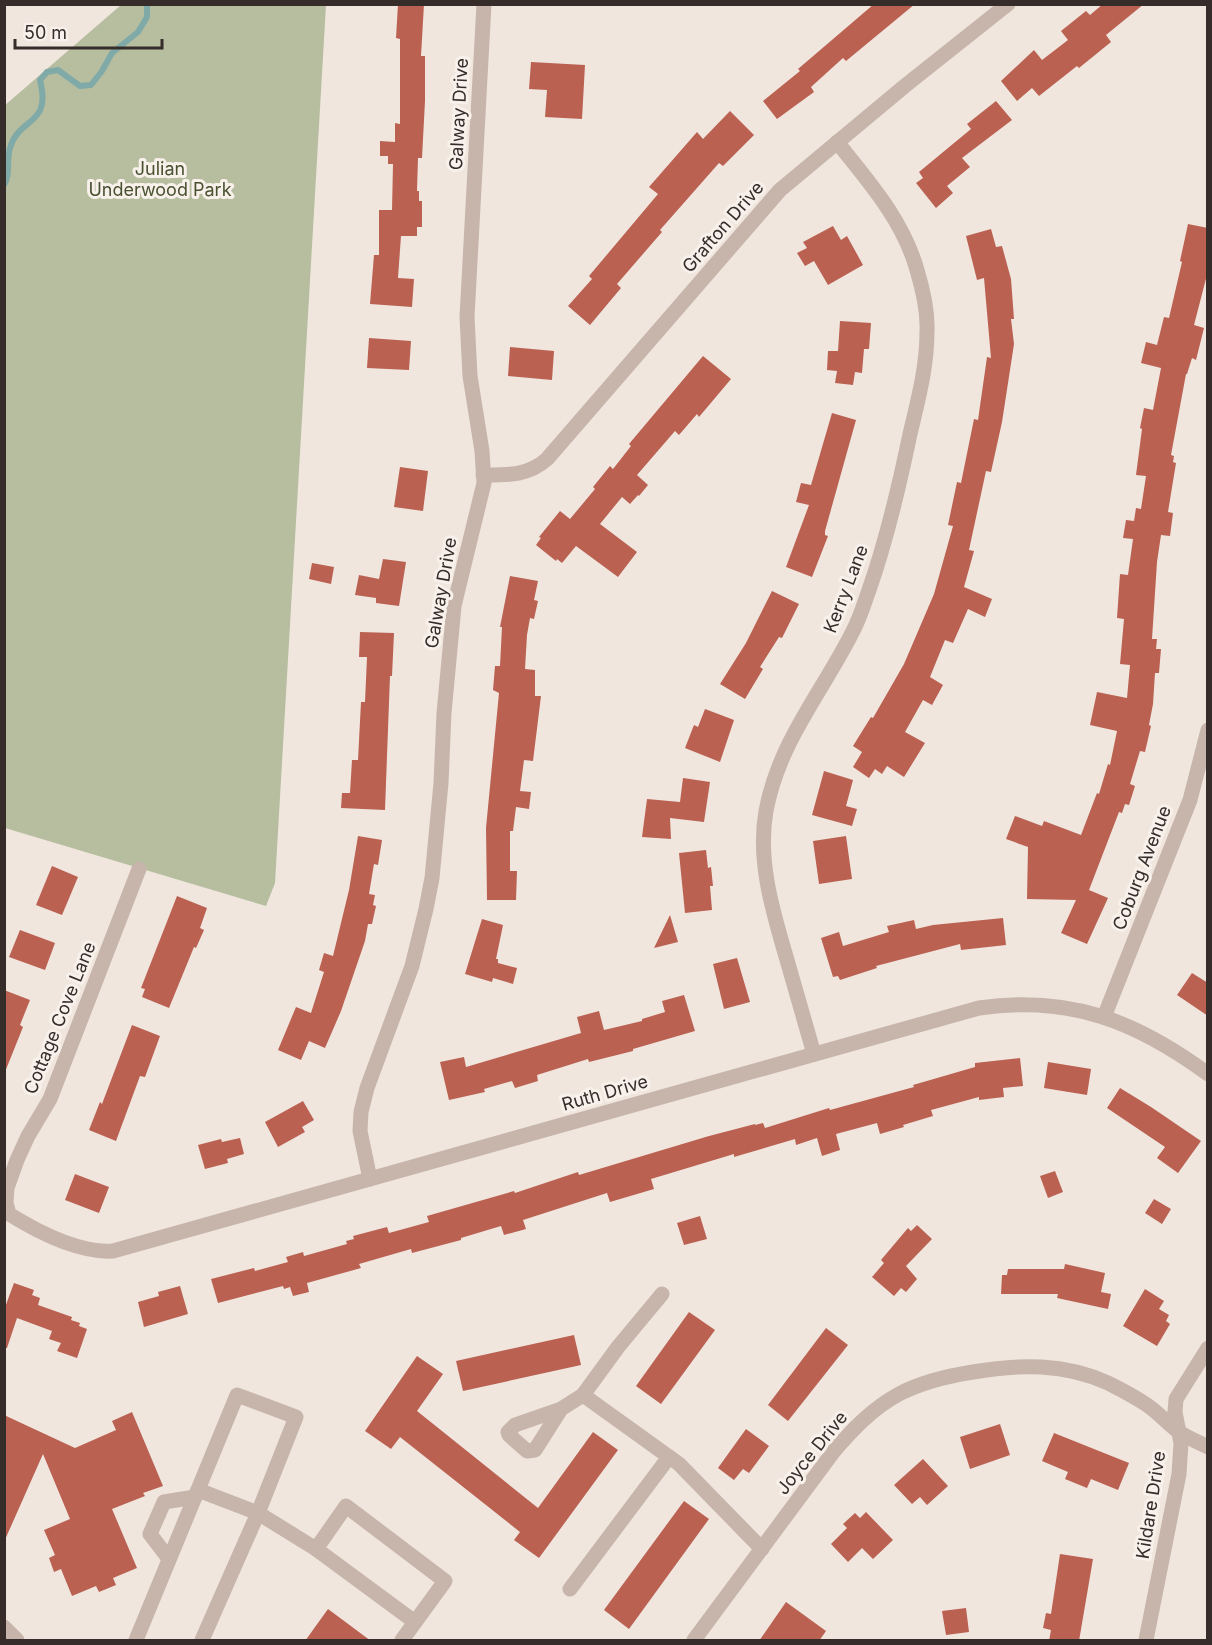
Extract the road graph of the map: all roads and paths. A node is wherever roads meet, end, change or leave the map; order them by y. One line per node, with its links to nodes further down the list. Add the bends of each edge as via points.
1 (484, 4): 4 (street, Galway Drive, via 466,317)
2 (1008, 4): 3 (street, Grafton Drive)
3 (837, 142): 4 (street, Grafton Drive, via 780,190 548,459 515,475); 8 (street, Kerry Lane, via 886,203 904,236 917,269 928,331 926,361 878,564 855,628 784,752 766,813 766,879)
4 (483, 475): 10 (street, Galway Drive, via 454,606 432,878 412,966 361,1112 360,1131)
5 (1208, 730): 7 (street, Coburg Avenue, via 1190,800)
6 (139, 868): 11 (street, Cottage Cove Lane, via 50,1099 17,1160 7,1188)
7 (1104, 1017): 8 (street, Ruth Drive, via 1063,1006 1000,1005); 9 (street, Ruth Drive, via 1145,1033)
8 (814, 1054): 10 (street, Ruth Drive)
9 (1208, 1074)
10 (370, 1179): 11 (street, Ruth Drive, via 113,1251 80,1248)
11 (9, 1214)
12 (662, 1294): 14 (street)
13 (1208, 1348): 16 (street, Kildare Drive, via 1176,1399)
14 (584, 1395): 15 (street); 18 (street)
15 (561, 1409)
16 (1179, 1432): 17 (street, Joyce Drive); 22 (street, Joyce Drive, via 1145,1403 1081,1373 1005,1366 949,1376 898,1395 851,1431); 32 (street, Kildare Drive, via 1179,1474)
17 (1208, 1447)
18 (669, 1458): 22 (street); 24 (street)
19 (196, 1494): 20 (street); 20 (street, via 237,1395 296,1416); 23 (street); 23 (street, via 164,1502 150,1534)
20 (258, 1514): 21 (street); 29 (street)
21 (315, 1549): 25 (street); 25 (street, via 346,1506 445,1581)
22 (762, 1549): 31 (street, Joyce Drive)
23 (169, 1559): 28 (street)
24 (570, 1589)
25 (415, 1622): 30 (street)
26 (4, 1627): 27 (street)
27 (17, 1641)
28 (136, 1641)
29 (202, 1641)
30 (402, 1641)
31 (694, 1641)
32 (1146, 1641)

